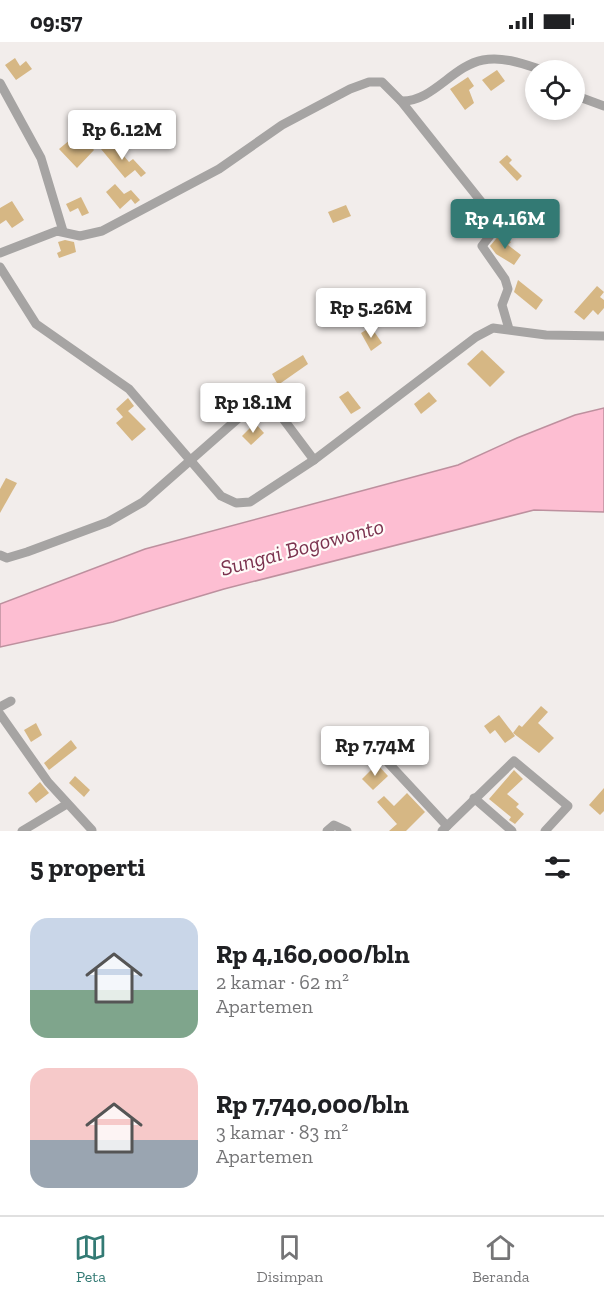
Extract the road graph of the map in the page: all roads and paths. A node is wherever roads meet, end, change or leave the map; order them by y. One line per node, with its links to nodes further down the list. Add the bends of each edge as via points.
1 (525, 66): 4 (street, via 500,59 482,60 423,96)
2 (0, 83): 6 (street, via 37,149)
3 (585, 99): 5 (street)
4 (401, 101): 6 (street, via 382,82 350,89 282,125 219,169 102,231 80,236); 9 (street, via 500,224 482,246 505,279 508,289 502,305)
5 (604, 106)
6 (63, 231): 7 (street)
7 (0, 253)
8 (0, 267): 11 (street, via 36,324 129,389)
9 (509, 329): 10 (street, via 546,335); 12 (street, via 493,328 476,337)
10 (604, 336)
11 (190, 460): 12 (street, via 221,496 236,503 250,502); 12 (street, via 244,411 261,401 272,404); 13 (street, via 143,502 108,522 27,552 7,558)
12 (314, 460)
13 (0, 555)
14 (11, 701): 15 (street)
15 (0, 707)
16 (0, 714): 19 (street)
17 (380, 754): 20 (street)
18 (474, 798): 20 (street); 25 (street); 26 (street, via 512,761 517,761 568,806)
19 (67, 804): 21 (street); 22 (street)
20 (445, 829)
21 (92, 830)
22 (22, 831)
23 (327, 831): 24 (street, via 334,825)
24 (347, 831)
25 (512, 831)
26 (545, 831)

